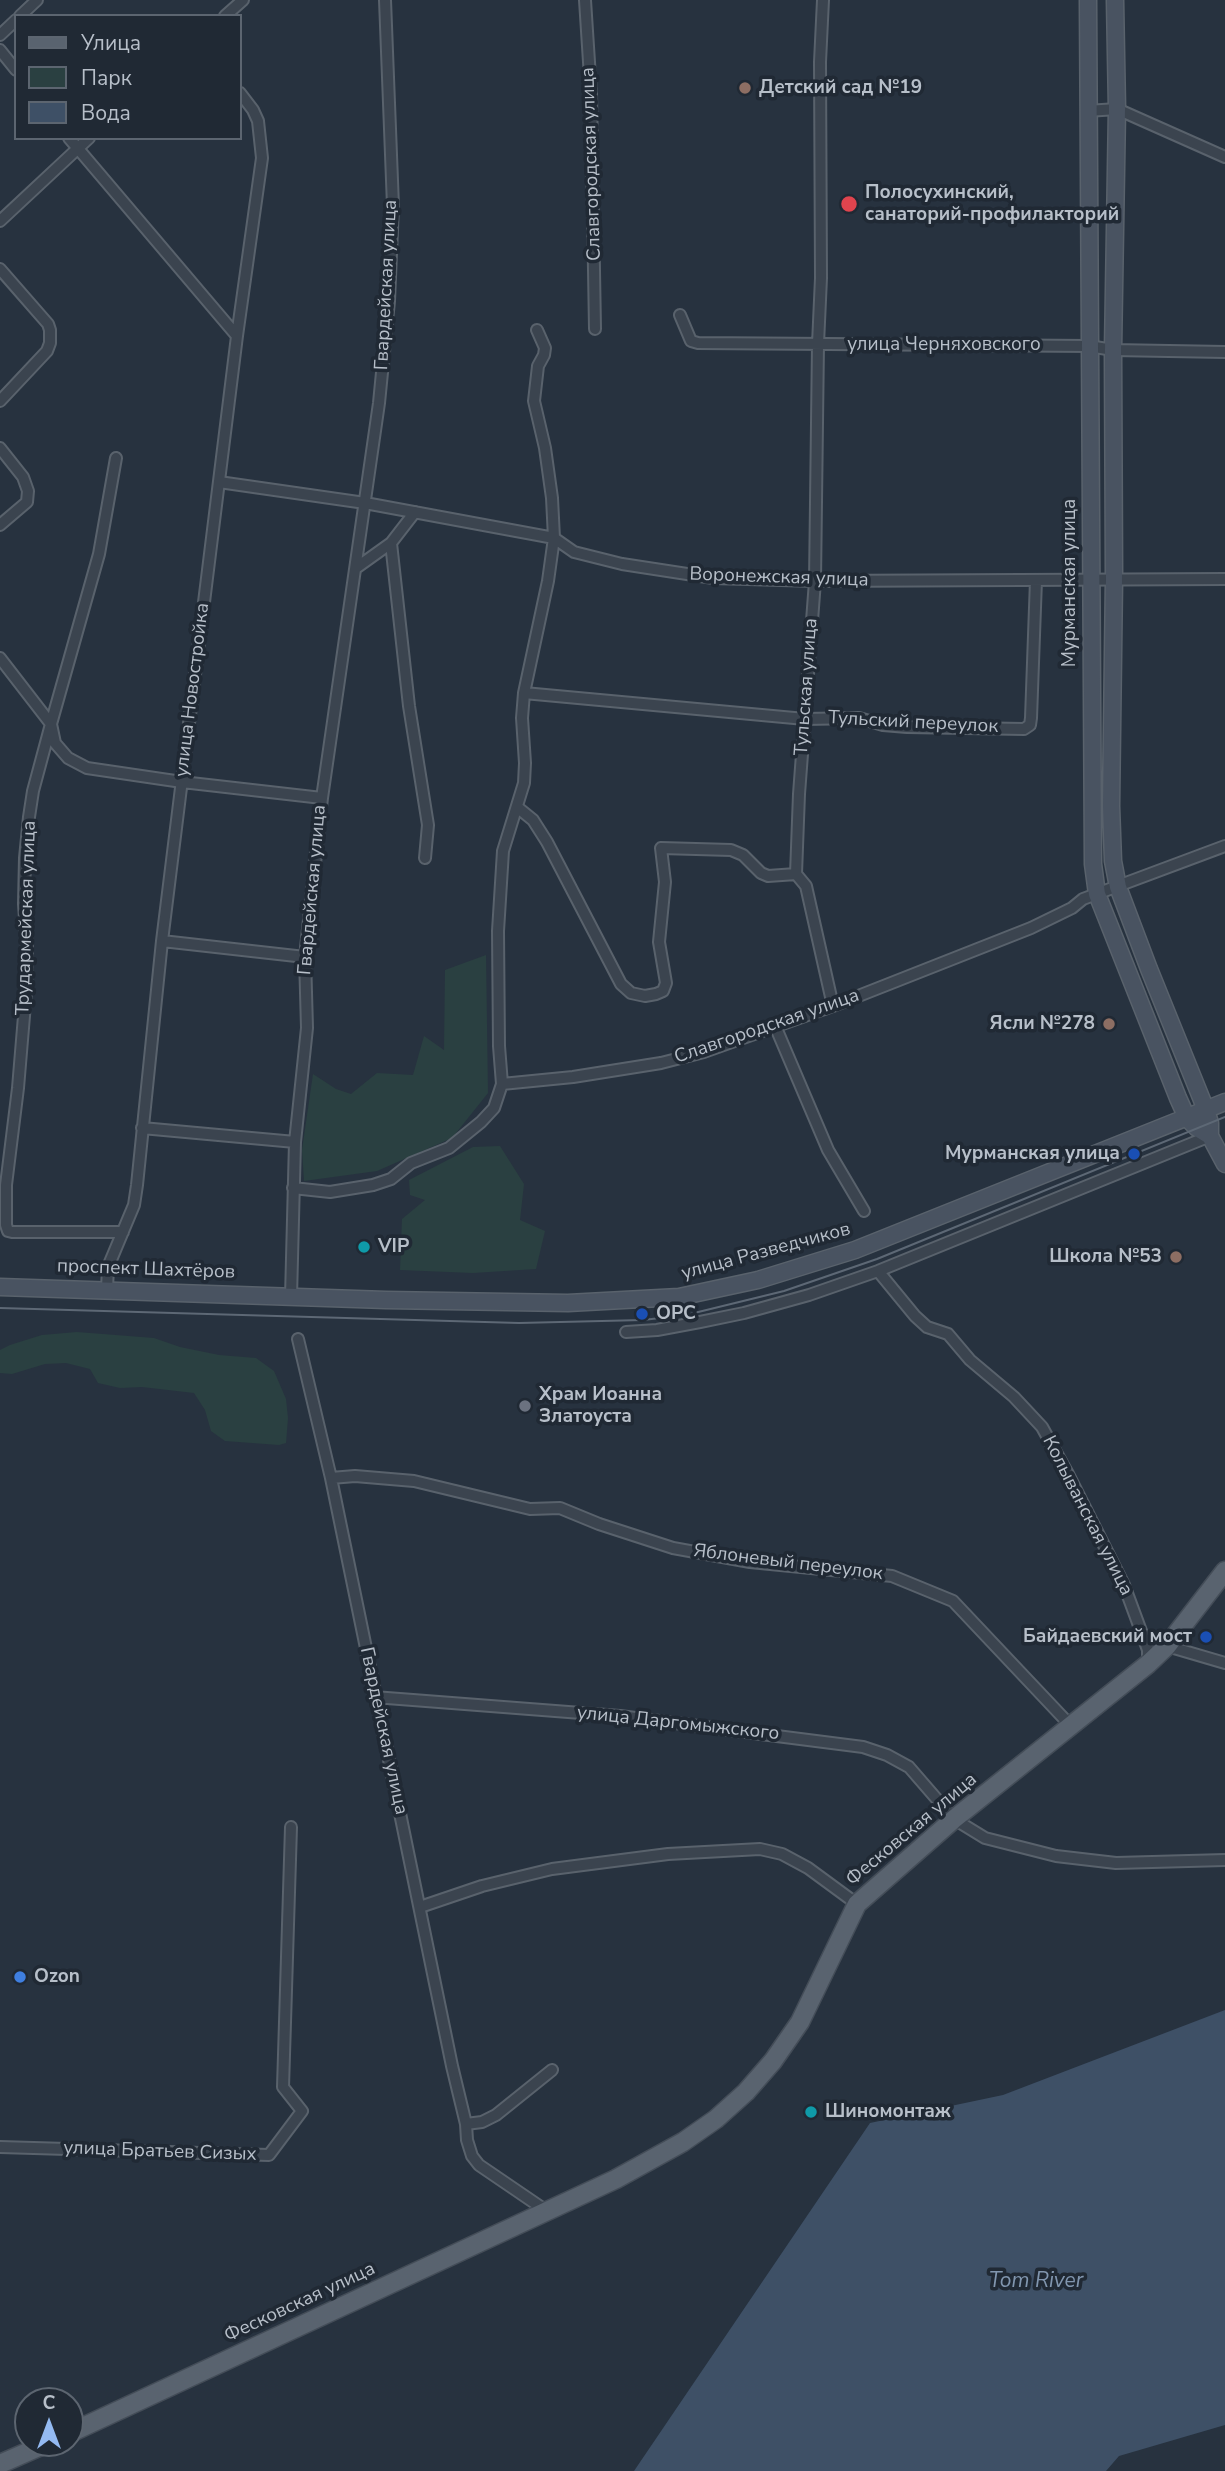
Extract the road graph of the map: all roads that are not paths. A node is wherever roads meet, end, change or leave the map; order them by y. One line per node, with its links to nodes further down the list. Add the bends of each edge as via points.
1 (37, 0): 8 (street)
2 (243, 0): 9 (street)
3 (385, 0): 35 (street, Гвардейская улица, via 393,206 389,301)
4 (585, 0): 24 (street, Славгородская улица)
5 (823, 0): 27 (street, Тульская улица)
6 (1088, 0): 16 (main road, Мурманская улица)
7 (1115, 0): 15 (main road, Мурманская улица)
8 (22, 14)
9 (227, 14)
10 (14, 22): 11 (street)
11 (0, 34)
12 (0, 50): 13 (street)
13 (14, 68)
14 (242, 96): 26 (street, улица Новостройка, via 258,121 262,145)
15 (1117, 109): 16 (street); 20 (street); 29 (main road, Мурманская улица)
16 (1087, 111): 28 (main road, Мурманская улица)
17 (71, 140): 19 (street)
18 (87, 140): 19 (street)
19 (78, 149): 21 (street); 26 (street)
20 (1225, 157)
21 (0, 221)
22 (0, 269): 31 (street, via 50,330 47,351)
23 (680, 315): 27 (street, улица Черняховского, via 691,341 698,343)
24 (595, 329)
25 (537, 330): 38 (street, via 545,348 534,401 545,448)
26 (237, 336): 34 (street, улица Новостройка)
27 (818, 344): 28 (street, улица Черняховского); 45 (street, Тульская улица)
28 (1089, 346): 29 (street, улица Черняховского); 44 (main road, Мурманская улица)
29 (1113, 350): 30 (street, улица Черняховского); 41 (main road, Мурманская улица)
30 (1225, 352)
31 (0, 401)
32 (0, 448): 37 (street, via 29,491 27,502)
33 (116, 458): 49 (street, Трудармейская улица, via 99,554)
34 (219, 482): 35 (street, Воронежская улица); 50 (street, улица Новостройка)
35 (365, 503): 36 (street, Воронежская улица); 40 (street, Гвардейская улица)
36 (415, 512): 38 (street, Воронежская улица); 39 (street)
37 (0, 525)
38 (554, 538): 45 (street, Воронежская улица, via 573,551 662,572); 47 (street)
39 (391, 544): 40 (street); 54 (street, via 428,825)
40 (356, 568): 51 (street, Гвардейская улица)
41 (1114, 579): 42 (street, Воронежская улица); 44 (street, Воронежская улица); 56 (main road, Мурманская улица, via 1111,806)
42 (1225, 579)
43 (1036, 580): 44 (street, Воронежская улица); 45 (street, Воронежская улица); 48 (street, Тульский переулок, via 1030,725 1024,729)
44 (1091, 580): 57 (main road, Мурманская улица, via 1091,806)
45 (815, 581): 48 (street, Тульская улица)
46 (0, 658): 49 (street)
47 (524, 693): 48 (street, Тульский переулок); 52 (street, via 524,783)
48 (805, 719): 55 (street, Тульская улица)
49 (51, 724): 50 (street, via 55,743 68,758 87,768); 72 (street, Трудармейская улица, via 33,791 24,858 26,992 6,1225 12,1232)
50 (181, 782): 51 (street); 58 (street, улица Новостройка)
51 (322, 797): 59 (street, Гвардейская улица)
52 (517, 807): 55 (street, via 533,820 547,842 621,984 631,993 645,996 663,990 666,983 659,942 664,882 661,848 731,850 768,876); 62 (street, via 503,851 498,909)
53 (1225, 846): 56 (street, Славгородская улица)
54 (425, 858)
55 (796, 874): 60 (street, Тульская улица, via 806,886)
56 (1118, 887): 57 (street, Славгородская улица); 64 (main road, Мурманская улица)
57 (1097, 894): 60 (street, Славгородская улица, via 1031,928); 65 (main road, Мурманская улица)
58 (162, 941): 59 (street); 66 (street, улица Новостройка)
59 (304, 957): 68 (street, Гвардейская улица, via 307,1028)
60 (833, 1006): 61 (street, Славгородская улица)
61 (776, 1028): 62 (street, Славгородская улица, via 661,1063); 71 (street, via 828,1150)
62 (502, 1084): 70 (street, via 494,1108 481,1122 449,1148 411,1163 391,1179 330,1192)
63 (1225, 1102): 64 (main road, улица Разведчиков)
64 (1206, 1110): 65 (main road, улица Разведчиков); 67 (main road, Мурманская улица)
65 (1187, 1118): 67 (main road, Мурманская улица, via 1197,1128); 76 (main road, улица Разведчиков, via 855,1250 718,1290 580,1303)
66 (142, 1128): 68 (street); 72 (street, улица Новостройка, via 134,1205)
67 (1218, 1133): 69 (main road, Мурманская улица); 73 (street)
68 (295, 1142): 70 (street, Гвардейская улица)
69 (1225, 1164)
70 (293, 1188): 76 (street, Гвардейская улица)
71 (863, 1211)
72 (123, 1232): 75 (street, улица Новостройка, via 108,1267)
73 (878, 1271): 77 (street, via 744,1313); 83 (street, Колыванская улица, via 915,1316 927,1327 948,1334 1042,1427 1124,1585 1147,1650)
74 (0, 1287): 75 (main road, проспект Шахтёров)
75 (107, 1289): 76 (main road, проспект Шахтёров)
76 (291, 1297)
77 (626, 1332)
78 (298, 1339): 79 (street, Гвардейская улица)
79 (331, 1478): 84 (street, Гвардейская улица); 85 (street, Яблоневый переулок, via 414,1481 530,1509 561,1508 673,1548 750,1562 892,1576 953,1601)
80 (1225, 1571): 81 (main road, Фесковская улица)
81 (1167, 1646): 82 (street); 83 (main road, Фесковская улица)
82 (1225, 1663)
83 (1147, 1664): 85 (main road, Фесковская улица)
84 (374, 1697): 86 (street, улица Даргомыжского, via 621,1716 863,1747 909,1766); 90 (street, Гвардейская улица)
85 (1071, 1726): 86 (main road, Фесковская улица)
86 (954, 1819): 88 (street, улица Даргомыжского, via 985,1838 1056,1856 1116,1863); 89 (main road, Фесковская улица)
87 (291, 1828): 93 (street, улица Братьев Сизых, via 283,2087 302,2111 269,2155)
88 (1225, 1860)
89 (856, 1904): 90 (street, via 808,1868 760,1849 668,1854 552,1869); 94 (main road, Фесковская улица, via 800,2022 746,2092 683,2142)
90 (420, 1907): 92 (street, Гвардейская улица)
91 (552, 2070): 92 (street, via 496,2115)
92 (466, 2124): 94 (street, via 472,2156 479,2165)
93 (0, 2147)
94 (548, 2212): 95 (main road, Фесковская улица)
95 (84, 2427)

